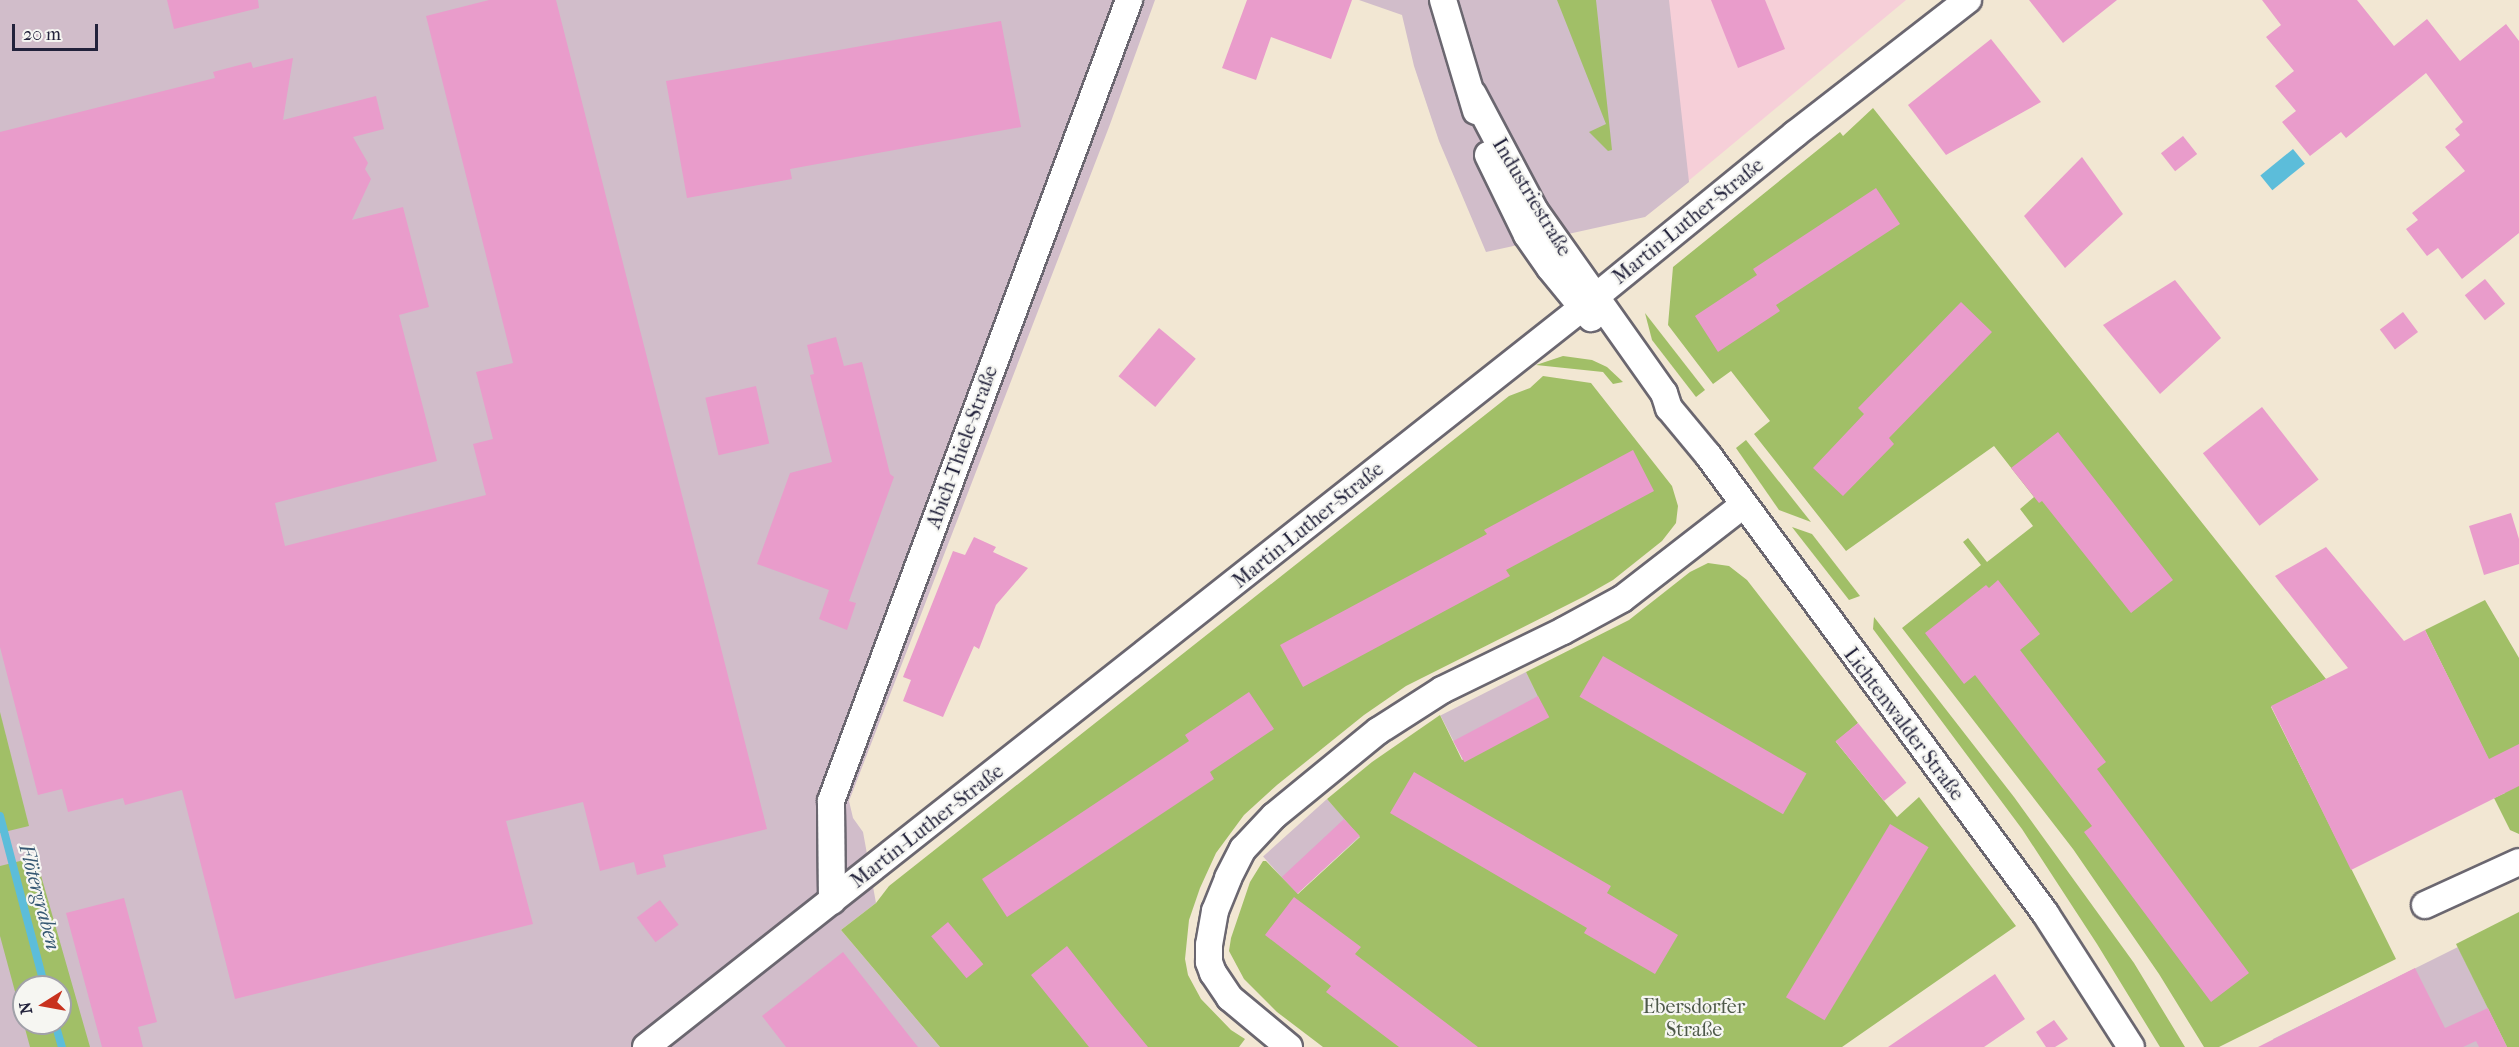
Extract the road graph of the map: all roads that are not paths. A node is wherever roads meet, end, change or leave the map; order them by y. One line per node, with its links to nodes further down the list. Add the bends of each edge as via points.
1 (1129, 0): 7 (street, Abich-Thiele-Straße, via 831,801)
2 (1443, 0): 4 (street, Industriestraße, via 1473,94)
3 (1968, 0): 4 (street, Martin-Luther-Straße, via 1795,134)
4 (1589, 302): 5 (street, Lichtenwalder Straße, via 1656,401 1669,408); 7 (street, Martin-Luther-Straße)
5 (1743, 505): 10 (street, via 1622,599 1442,690 1378,730 1274,816 1244,849 1215,911 1209,962 1230,998); 11 (street, Lichtenwalder Straße, via 2045,913)
6 (2519, 862): 8 (street)
7 (832, 901): 9 (street, Martin-Luther-Straße)
8 (2426, 905)
9 (646, 1047)
10 (1289, 1047)
11 (2131, 1047)

